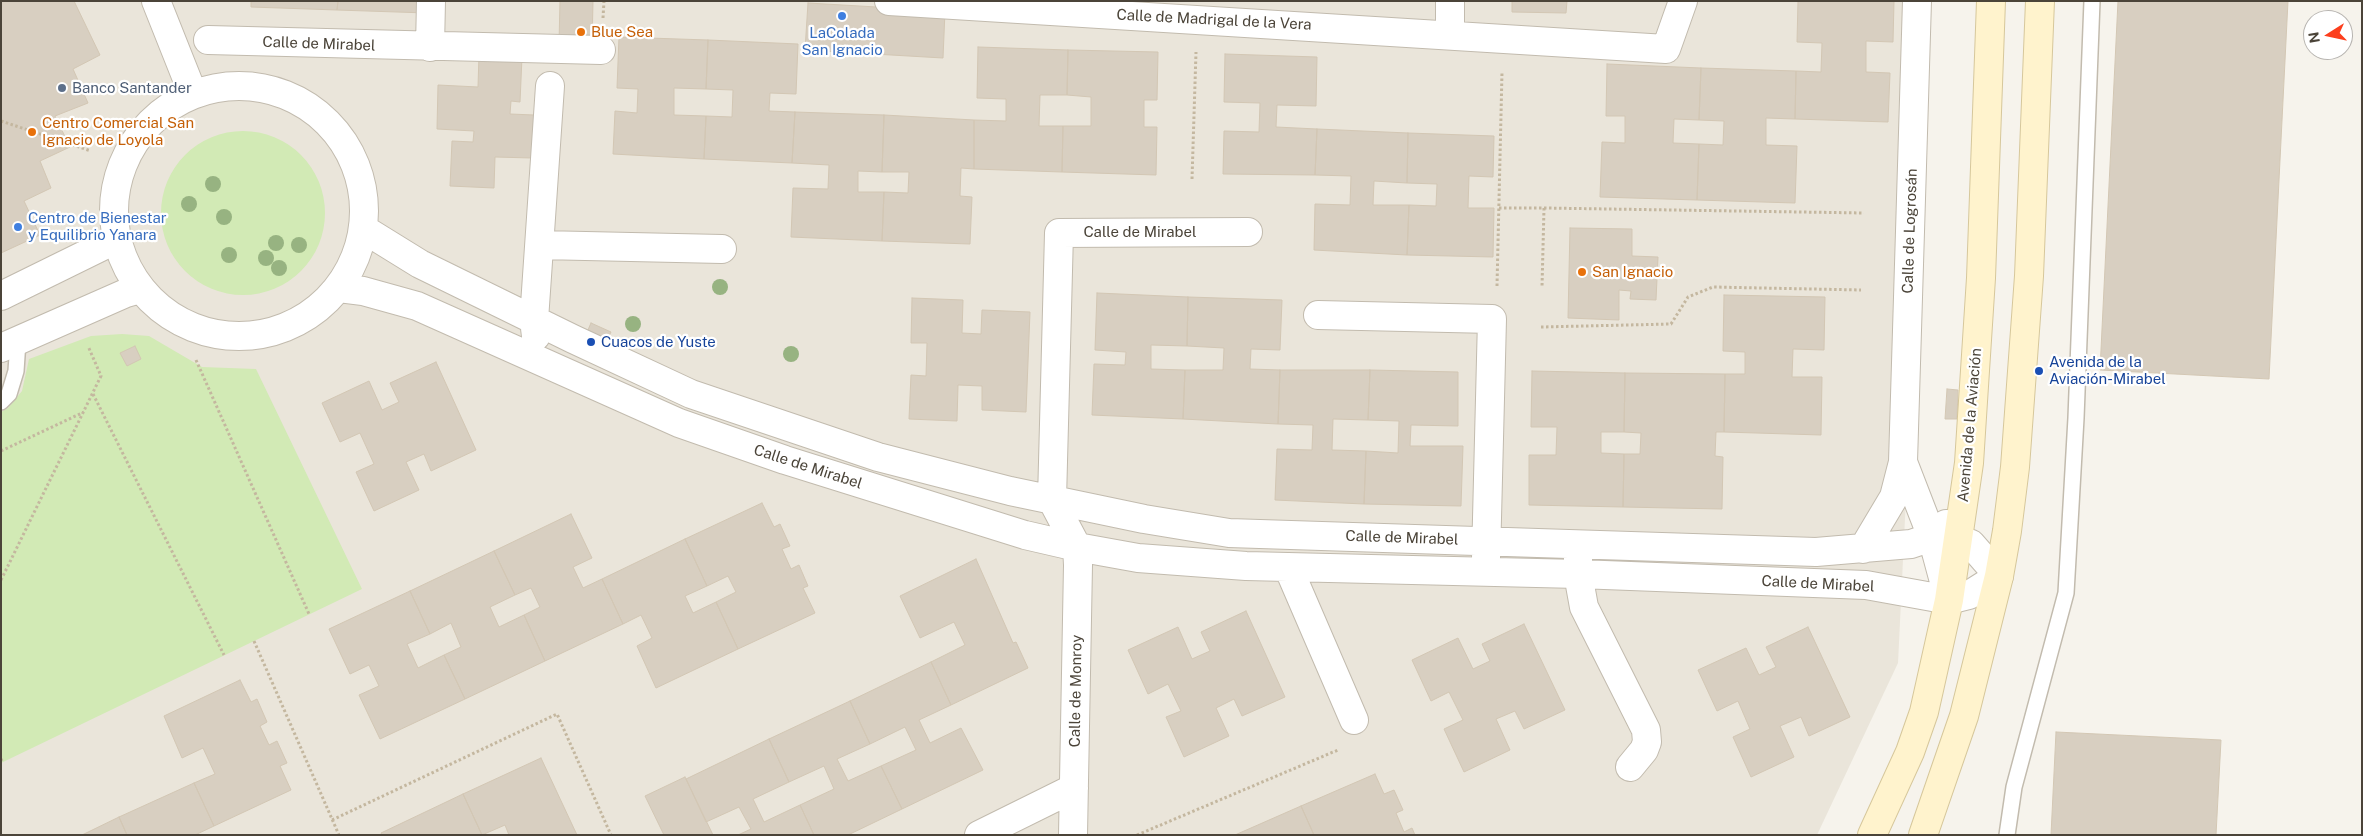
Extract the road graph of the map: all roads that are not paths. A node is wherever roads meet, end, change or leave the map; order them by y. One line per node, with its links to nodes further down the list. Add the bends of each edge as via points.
1 (156, 1): 15 (street)
2 (431, 1): 12 (street)
3 (889, 1): 10 (street, Calle de Madrigal de la Vera)
4 (1450, 1): 10 (street)
5 (1683, 1): 10 (street, Calle de Madrigal de la Vera, via 1666,49)
6 (1917, 1): 29 (street, Calle de Logrosán)
7 (1991, 1): 31 (main road, Avenida de la Aviación, via 1970,463 1964,501)
8 (2040, 1): 39 (main road, via 2028,276 2015,467)
9 (2092, 1): 48 (lane, via 2066,593 2014,787)
10 (1450, 34)
11 (208, 40): 12 (street, Calle de Mirabel)
12 (430, 47): 13 (street, Calle de Mirabel)
13 (601, 50)
14 (550, 86): 19 (street)
15 (193, 94): 16 (street, via 228,85 275,90 320,114 353,157 365,210); 18 (street, via 144,129 121,169 114,209)
16 (365, 230): 21 (street, via 354,264); 25 (street, Calle de Mirabel, via 420,264)
17 (1248, 232): 30 (street, Calle de Mirabel, via 1059,233)
18 (118, 239): 22 (street, via 125,265); 23 (street)
19 (540, 245): 20 (street); 25 (street)
20 (722, 248)
21 (340, 288): 22 (street, via 297,322 256,336 202,331 169,316); 27 (street, Calle de Mirabel, via 417,306)
22 (140, 289): 26 (street)
23 (1, 296)
24 (1318, 315): 32 (street, via 1492,319)
25 (534, 320): 27 (street, via 536,337); 30 (street, Calle de Mirabel, via 691,394 878,458)
26 (9, 345): 28 (lane, via 16,370 9,394)
27 (547, 364): 34 (street, Calle de Mirabel, via 686,426 1025,535)
28 (1, 402)
29 (1903, 462): 31 (street, Calle de Logrosán); 35 (street, Calle de Logrosán, via 1894,497)
30 (1052, 500): 32 (street, Calle de Mirabel, via 1229,533); 34 (street, Calle de Mirabel)
31 (1945, 538): 35 (street, Calle de Mirabel); 39 (street, via 1971,544); 40 (main road, Avenida de la Aviación)
32 (1486, 540): 33 (street, Calle de Mirabel); 37 (street)
33 (1578, 544): 35 (street, Calle de Mirabel, via 1816,552); 38 (street)
34 (1077, 547): 36 (street, Calle de Mirabel, via 1138,558); 43 (street, Calle de Monroy)
35 (1863, 549)
36 (1288, 567): 37 (street, Calle de Mirabel); 41 (street)
37 (1486, 572): 38 (street, Calle de Mirabel)
38 (1578, 574): 40 (street, Calle de Mirabel, via 1866,585); 42 (street, via 1584,607 1646,730 1644,750)
39 (1999, 576): 40 (street, Calle de Mirabel, via 1969,595); 47 (main road, via 1964,716)
40 (1948, 600): 46 (main road, Avenida de la Aviación, via 1924,712 1910,752)
41 (1354, 720)
42 (1630, 768)
43 (1074, 788): 44 (street); 45 (street, Calle de Monroy)
44 (979, 835)
45 (1073, 835)
46 (1872, 835)
47 (1923, 835)
48 (2006, 835)

